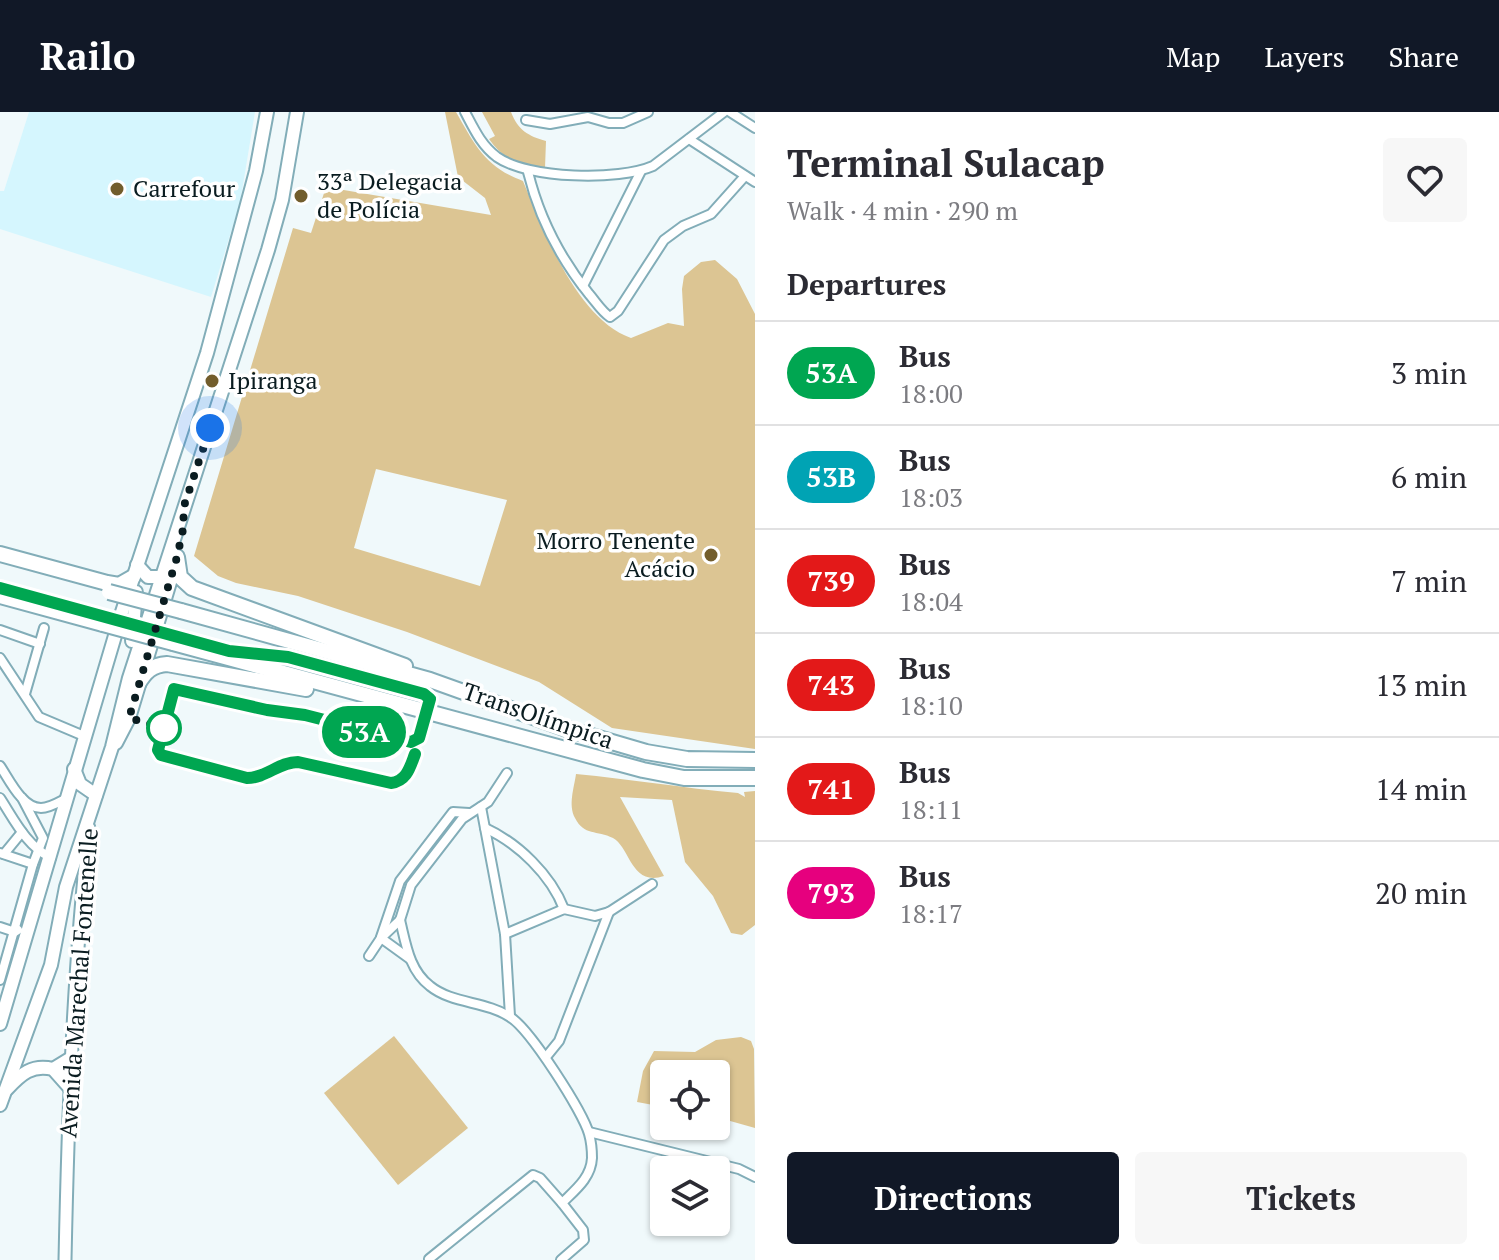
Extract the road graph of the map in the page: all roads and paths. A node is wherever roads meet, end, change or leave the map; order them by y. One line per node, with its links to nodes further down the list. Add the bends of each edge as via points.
1 (267, 112): 19 (main road, via 207,353)
2 (297, 112): 14 (main road, via 271,237)
3 (465, 112): 10 (street, via 487,148)
4 (648, 112): 6 (street, via 623,123 588,117 550,124)
5 (727, 112): 7 (street); 8 (street)
6 (526, 120)
7 (755, 128)
8 (689, 139): 9 (street); 11 (street)
9 (641, 171): 10 (street); 13 (street)
10 (528, 172): 13 (street, via 546,224)
11 (745, 176): 12 (street); 13 (street, via 711,214 664,240 616,314 606,315)
12 (755, 182)
13 (583, 286)
14 (183, 509): 16 (main road); 18 (main road)
15 (0, 554): 19 (highway)
16 (177, 557): 26 (main road); 27 (highway, via 180,577 192,588 388,658)
17 (0, 561): 19 (highway, TransOlímpica)
18 (161, 577): 19 (main road); 26 (main road)
19 (125, 581): 25 (main road); 26 (main road, via 136,594); 27 (highway, TransOlímpica, bridge, via 181,611)
20 (0, 596): 29 (highway, TransOlímpica, bridge)
21 (44, 628): 23 (street)
22 (0, 630): 23 (street)
23 (40, 644): 28 (street)
24 (0, 658): 28 (street)
25 (104, 671): 26 (main road, via 123,665); 30 (main road)
26 (133, 677): 29 (highway, via 167,664); 36 (main road, Avenida Marechal Fontenelle, via 123,734 112,747)
27 (430, 680): 31 (highway, TransOlímpica, via 646,752)
28 (25, 694): 30 (street, via 41,719)
29 (366, 697): 35 (highway, TransOlímpica, via 672,776)
30 (84, 736): 33 (main road)
31 (755, 760)
32 (0, 766): 38 (street)
33 (74, 769): 36 (main road, via 80,784); 39 (main road)
34 (507, 773): 40 (street)
35 (755, 778)
36 (96, 795): 41 (main road, Avenida Marechal Fontenelle)
37 (0, 798): 44 (street)
38 (22, 798): 39 (street, via 43,808); 46 (street, via 43,833)
39 (67, 798): 48 (main road)
40 (481, 807): 42 (street); 43 (street)
41 (91, 811): 45 (main road); 65 (main road, Avenida Marechal Fontenelle)
42 (469, 813): 53 (street, via 411,885); 58 (street, via 453,812 400,881)
43 (485, 828): 51 (street, via 511,842 550,882); 57 (street)
44 (22, 832): 46 (street); 47 (street)
45 (79, 847): 48 (main road); 68 (main road, via 47,979)
46 (39, 852): 48 (street); 49 (street)
47 (2, 853): 49 (street)
48 (51, 858): 54 (main road)
49 (33, 864): 56 (street)
50 (652, 884): 52 (street)
51 (564, 909): 52 (street, via 595,916); 57 (street)
52 (609, 912): 64 (street, via 559,1041)
53 (400, 920): 58 (street); 60 (street)
54 (30, 924): 56 (street); 63 (main road)
55 (0, 927): 56 (street)
56 (15, 932): 61 (street)
57 (505, 934): 62 (street)
58 (381, 938): 59 (street); 60 (street)
59 (369, 956)
60 (410, 960): 62 (street, via 430,987)
61 (0, 980)
62 (510, 1016): 64 (street)
63 (0, 1024)
64 (546, 1057): 70 (street)
65 (71, 1058): 66 (main road); 67 (main road, Avenida Marechal Fontenelle)
66 (53, 1069): 67 (main road); 68 (main road, via 27,1070)
67 (69, 1087): 74 (main road, Avenida Marechal Fontenelle)
68 (4, 1091): 69 (main road)
69 (0, 1105)
70 (589, 1132): 71 (street); 72 (street, via 592,1157 586,1179)
71 (755, 1177)
72 (562, 1203): 73 (street, via 533,1175); 75 (street, via 585,1234)
73 (429, 1259)
74 (65, 1260)
75 (561, 1260)

